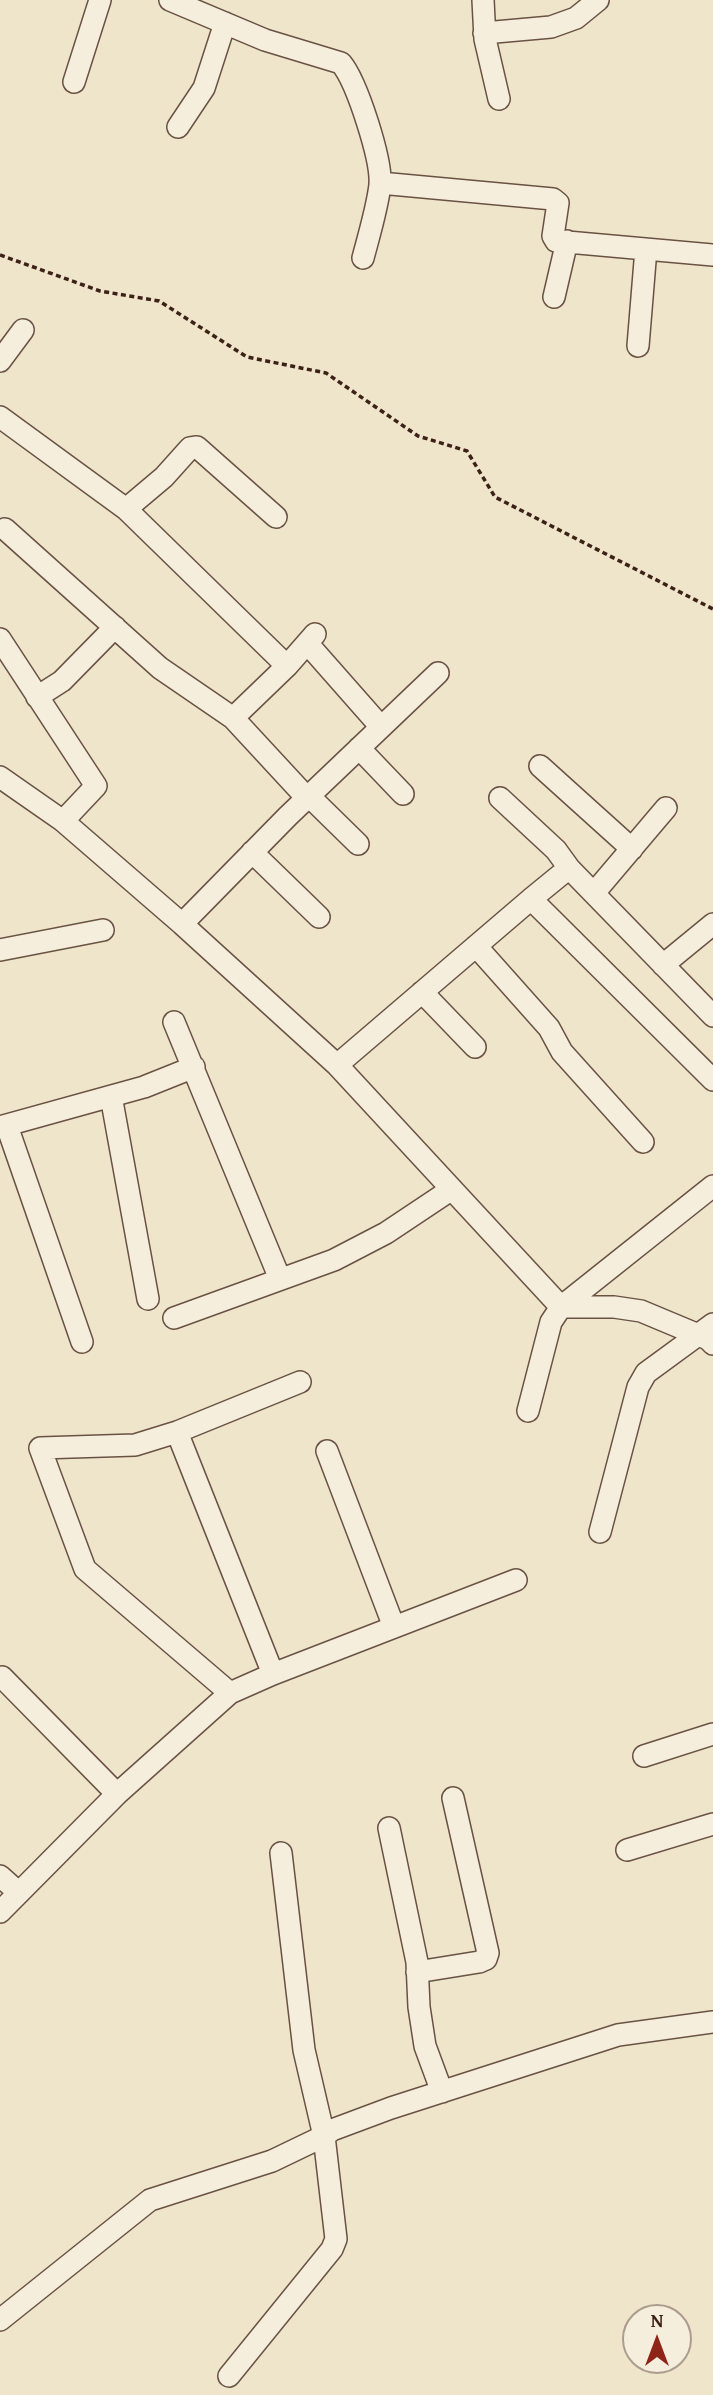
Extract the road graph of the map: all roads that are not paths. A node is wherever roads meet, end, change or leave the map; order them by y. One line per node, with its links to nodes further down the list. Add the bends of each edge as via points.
1 (100, 0): 7 (street)
2 (170, 0): 5 (street)
3 (482, 0): 6 (street)
4 (598, 0): 6 (street, via 576,19 551,27)
5 (225, 23): 9 (street, via 204,88); 10 (street, via 341,63 370,126)
6 (484, 33): 8 (street)
7 (74, 82)
8 (499, 99)
9 (178, 127)
10 (380, 183): 11 (street, via 553,199 558,203 552,236 555,241); 14 (street)
11 (567, 242): 12 (street); 15 (street)
12 (646, 249): 13 (street); 17 (street)
13 (713, 255)
14 (363, 258)
15 (554, 297)
16 (23, 330): 18 (street)
17 (638, 346)
18 (0, 361)
19 (0, 417): 20 (street)
20 (126, 509): 21 (street, via 190,448 197,447); 25 (street)
21 (276, 517)
22 (5, 529): 23 (street)
23 (115, 627): 27 (street, via 62,681); 28 (street, via 160,668)
24 (0, 639): 27 (street)
25 (286, 666): 28 (street); 29 (street, via 311,639)
26 (438, 674): 29 (street)
27 (37, 697): 37 (street, via 96,786)
28 (233, 718): 34 (street)
29 (381, 727): 30 (street)
30 (359, 748): 33 (street); 34 (street)
31 (540, 766): 39 (street)
32 (0, 778): 37 (street)
33 (404, 794)
34 (308, 797): 38 (street); 40 (street)
35 (500, 798): 41 (street)
36 (666, 808): 39 (street)
37 (63, 821): 45 (street)
38 (358, 844)
39 (632, 849): 42 (street)
40 (252, 852): 44 (street); 45 (street)
41 (569, 868): 42 (street); 43 (street)
42 (594, 893): 50 (street)
43 (531, 899): 48 (street); 57 (street)
44 (319, 917)
45 (182, 924): 55 (street)
46 (713, 924): 50 (street)
47 (103, 930): 49 (street)
48 (476, 946): 51 (street); 60 (street)
49 (0, 950)
50 (663, 965): 52 (street)
51 (422, 992): 54 (street); 55 (street)
52 (713, 1016)
53 (174, 1022): 56 (street)
54 (475, 1047)
55 (337, 1065): 62 (street)
56 (194, 1067): 58 (street); 63 (street)
57 (713, 1080)
58 (111, 1096): 59 (street); 64 (street)
59 (4, 1127): 68 (street)
60 (643, 1142)
61 (713, 1186): 65 (street)
62 (452, 1189): 63 (street, via 386,1233 334,1260); 65 (street)
63 (280, 1279): 66 (street)
64 (148, 1299)
65 (561, 1307): 67 (street, via 641,1311); 70 (street, via 551,1322)
66 (174, 1318)
67 (708, 1334): 73 (street, via 646,1373 638,1387)
68 (82, 1342)
69 (300, 1382): 71 (street)
70 (528, 1411)
71 (177, 1432): 76 (street); 78 (street, via 135,1445 40,1448 85,1569)
72 (327, 1451): 75 (street)
73 (600, 1532)
74 (516, 1580): 75 (street)
75 (394, 1627): 76 (street)
76 (273, 1674): 78 (street)
77 (2, 1677): 81 (street)
78 (230, 1693): 81 (street)
79 (713, 1734): 80 (street)
80 (644, 1756)
81 (117, 1794): 88 (street)
82 (453, 1798): 90 (street, via 488,1952 479,1962)
83 (713, 1824): 85 (street)
84 (389, 1828): 90 (street)
85 (627, 1850)
86 (281, 1853): 93 (street, via 304,2050)
87 (0, 1876): 88 (street)
88 (19, 1893): 89 (street)
89 (0, 1912)
90 (417, 1972): 92 (street, via 425,2046)
91 (713, 2022): 92 (street, via 618,2035)
92 (442, 2092): 93 (street)
93 (324, 2136): 94 (street, via 272,2161 150,2200); 95 (street, via 336,2239)
94 (0, 2320)
95 (229, 2376)

